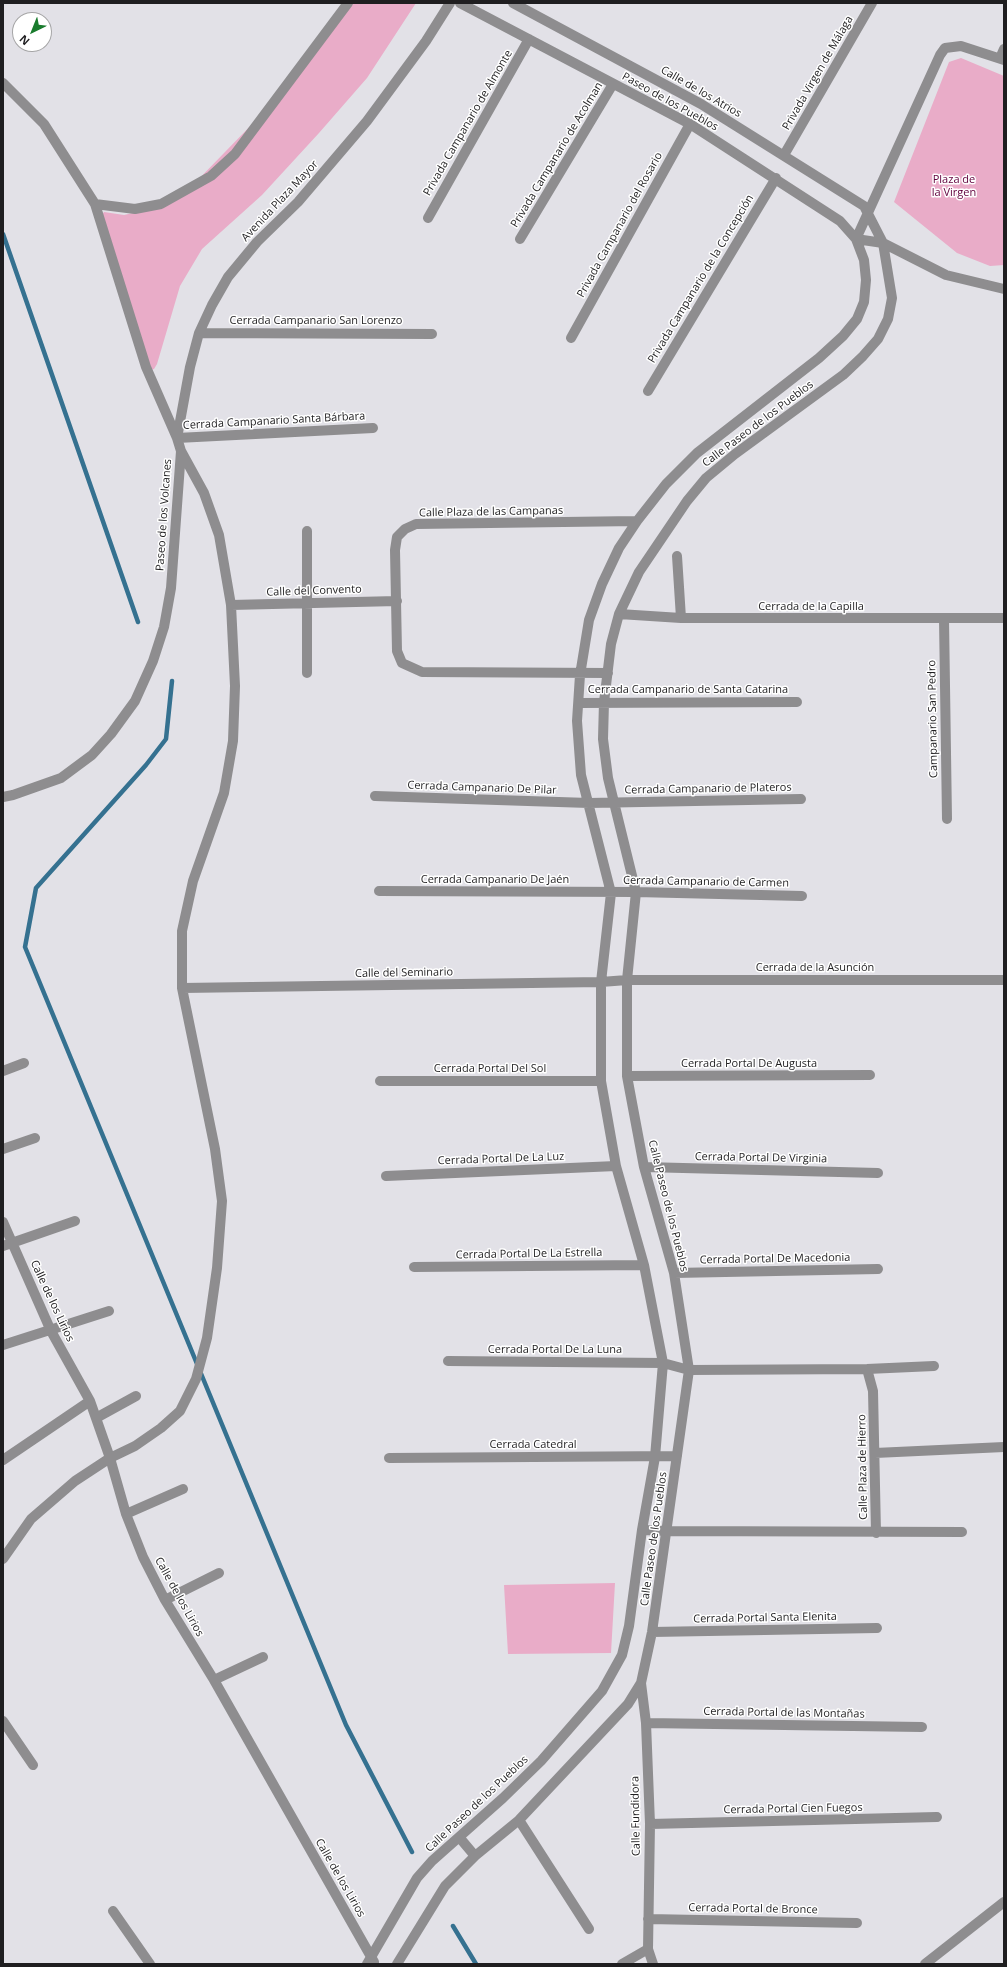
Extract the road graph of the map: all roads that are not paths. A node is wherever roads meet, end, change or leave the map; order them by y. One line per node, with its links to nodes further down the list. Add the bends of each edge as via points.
1 (348, 3): 13 (street, via 235,154 211,176 161,204 135,209)
2 (450, 3): 20 (street, Avenida Plaza Mayor, via 426,41 367,121 298,202 228,277)
3 (460, 3): 6 (street, Paseo de los Pueblos)
4 (513, 3): 11 (street, Calle de los Atrios, via 701,104)
5 (872, 3): 11 (street, Privada Virgen de Málaga)
6 (529, 39): 9 (street, Paseo de los Pueblos); 15 (street, Privada Campanario de Almonte)
7 (1003, 56): 14 (street, via 961,46 946,48 940,55)
8 (3, 83): 13 (street, Paseo de los Volcanes, via 44,124)
9 (613, 84): 10 (street, Paseo de los Pueblos); 16 (street, Privada Campanario de Acolman)
10 (690, 124): 12 (street, Paseo de los Pueblos); 22 (street, Privada Campanario del Rosario)
11 (784, 155): 14 (street, Calle de los Atrios, via 864,206)
12 (776, 178): 17 (street, Paseo de los Pueblos, via 840,221); 23 (street, Privada Campanario de la Concepción)
13 (95, 204): 25 (street, Paseo de los Volcanes, via 146,367)
14 (869, 214): 17 (street); 18 (street, Calle Paseo de los Pueblos)
15 (428, 218)
16 (520, 239)
17 (856, 239): 18 (street); 27 (street, Calle Paseo de los Pueblos, via 864,260 866,280 864,302 857,319 843,336 818,358 697,453 666,484)
18 (883, 243): 19 (street, via 946,275); 33 (street, Calle Paseo de los Pueblos, via 892,298 888,319 878,340 843,375 706,478 664,533 639,572)
19 (1004, 290)
20 (199, 332): 21 (street, Cerrada Campanario San Lorenzo); 25 (street, Avenida Plaza Mayor)
21 (432, 334)
22 (570, 338)
23 (648, 391)
24 (373, 428): 25 (street, Cerrada Campanario Santa Bárbara)
25 (177, 438): 26 (street, Paseo de los Volcanes)
26 (181, 451): 32 (street, via 204,493 219,535); 43 (street, Paseo de los Volcanes, via 171,588 164,627 136,701 112,734 92,755 61,778 13,795)
27 (637, 521): 30 (street, Calle Plaza de las Campanas, via 416,524 405,529 398,537 395,550); 39 (street, Calle Paseo de los Pueblos, via 619,548 602,584 589,620)
28 (307, 531): 31 (street)
29 (677, 556): 34 (street)
30 (397, 601): 31 (street, Calle del Convento); 39 (street, Calle Plaza de las Campanas, via 397,651 402,663 413,670)
31 (307, 603): 32 (street, Calle del Convento); 37 (street)
32 (231, 605): 56 (street, via 235,686 233,741 224,793 193,881 182,931)
33 (619, 614): 34 (street, Cerrada de la Capilla); 38 (street, Calle Paseo de los Pueblos, via 611,644)
34 (681, 618): 36 (street, Cerrada de la Capilla)
35 (1004, 618): 36 (street, Cerrada de la Capilla)
36 (944, 619): 48 (street, Campanario San Pedro)
37 (307, 673)
38 (608, 674): 39 (street, Calle Plaza de las Campanas); 40 (street, Calle Paseo de los Pueblos)
39 (580, 675): 42 (street, Calle Paseo de los Pueblos)
40 (604, 702): 41 (street, Cerrada Campanario de Santa Catarina); 42 (street, Cerrada Campanario de Santa Catarina); 46 (street, Calle Paseo de los Pueblos, via 603,739 608,778)
41 (797, 702)
42 (579, 703): 47 (street, Calle Paseo de los Pueblos, via 577,721 581,776)
43 (3, 796)
44 (375, 796): 47 (street, Cerrada Campanario De Pilar)
45 (801, 799): 46 (street, Cerrada Campanario de Plateros)
46 (615, 802): 47 (street, Cerrada Campanario De Pilar); 50 (street, Calle Paseo de los Pueblos)
47 (589, 803): 51 (street, Calle Paseo de los Pueblos)
48 (947, 819)
49 (379, 891): 51 (street, Cerrada Campanario De Jaén)
50 (636, 892): 51 (street, Cerrada Campanario de Carmen); 52 (street, Cerrada Campanario de Carmen); 53 (street, Calle Paseo de los Pueblos)
51 (610, 893): 55 (street, Calle Paseo de los Pueblos)
52 (802, 896)
53 (627, 980): 54 (street, Cerrada de la Asunción); 55 (street, Calle del Seminario); 59 (street, Calle Paseo de los Pueblos)
54 (1004, 980)
55 (601, 982): 56 (street, Calle del Seminario); 62 (street, Calle Paseo de los Pueblos)
56 (182, 988): 91 (street, via 215,1149 222,1201 217,1268 207,1338 196,1379 180,1410 161,1428 135,1446)
57 (24, 1063): 58 (street)
58 (3, 1071)
59 (627, 1076): 60 (street, Cerrada Portal De Augusta); 66 (street, Calle Paseo de los Pueblos)
60 (870, 1076)
61 (380, 1081): 62 (street, Cerrada Portal Del Sol)
62 (600, 1081): 65 (street, Calle Paseo de los Pueblos)
63 (35, 1138): 64 (street)
64 (3, 1150)
65 (616, 1166): 68 (street, Cerrada Portal De La Luz); 72 (street, Calle Paseo de los Pueblos)
66 (644, 1167): 67 (street, Cerrada Portal De Virginia); 75 (street, Calle Paseo de los Pueblos)
67 (878, 1173)
68 (386, 1176)
69 (75, 1221): 71 (street)
70 (3, 1222): 71 (street, Calle de los Lirios)
71 (7, 1244): 77 (street, Calle de los Lirios)
72 (644, 1265): 73 (street, Cerrada Portal De La Estrella); 80 (street, Calle Paseo de los Pueblos)
73 (414, 1267)
74 (878, 1269): 75 (street, Cerrada Portal De Macedonia)
75 (674, 1273): 83 (street, Calle Paseo de los Pueblos)
76 (109, 1311): 77 (street)
77 (51, 1331): 78 (street); 85 (street, Calle de los Lirios)
78 (3, 1345)
79 (448, 1361): 80 (street, Cerrada Portal De La Luna)
80 (662, 1363): 83 (street, Cerrada Portal De La Luna); 90 (street, Calle Paseo de los Pueblos)
81 (934, 1366): 82 (street)
82 (867, 1369): 83 (street); 88 (street, Calle Plaza de Hierro, via 873,1392)
83 (689, 1370): 89 (street, Calle Paseo de los Pueblos)
84 (136, 1396): 86 (street)
85 (90, 1401): 86 (street, Calle de los Lirios); 93 (street)
86 (96, 1418): 91 (street, Calle de los Lirios)
87 (1004, 1447): 88 (street)
88 (876, 1452): 99 (street, Calle Plaza de Hierro)
89 (677, 1456): 90 (street, Cerrada Catedral); 97 (street, Calle Paseo de los Pueblos)
90 (655, 1457): 92 (street, Cerrada Catedral); 96 (street, Calle Paseo de los Pueblos)
91 (110, 1458): 95 (street, Calle de los Lirios); 100 (street, via 75,1481 31,1519)
92 (389, 1458)
93 (3, 1460)
94 (183, 1489): 95 (street)
95 (126, 1514): 102 (street, Calle de los Lirios, via 143,1557)
96 (642, 1530): 97 (street, Calle Plaza de Hierro); 115 (street, Calle Paseo de los Pueblos, via 629,1626 622,1655 614,1672 602,1691 546,1756)
97 (668, 1531): 99 (street, Calle Plaza de Hierro); 104 (street, Calle Paseo de los Pueblos)
98 (962, 1532): 99 (street)
99 (876, 1533)
100 (3, 1559)
101 (220, 1573): 102 (street)
102 (165, 1600): 106 (street, Calle de los Lirios)
103 (877, 1628): 104 (street, Cerrada Portal Santa Elenita)
104 (652, 1632): 107 (street, Calle Paseo de los Pueblos)
105 (263, 1657): 106 (street)
106 (214, 1680): 123 (street, Calle de los Lirios)
107 (642, 1683): 109 (street, Calle Fundidora); 113 (street, Calle Paseo de los Pueblos, via 628,1704)
108 (3, 1721): 111 (street)
109 (646, 1723): 110 (street, Cerrada Portal de las Montañas); 114 (street, Calle Fundidora)
110 (922, 1726)
111 (33, 1765)
112 (937, 1817): 114 (street, Cerrada Portal Cien Fuegos)
113 (519, 1820): 116 (street, Calle Paseo de los Pueblos); 121 (street)
114 (650, 1824): 119 (street, Calle Fundidora)
115 (459, 1837): 116 (street); 123 (street, Calle Paseo de los Pueblos, via 417,1878)
116 (474, 1856): 125 (street, Calle Paseo de los Pueblos, via 445,1886)
117 (1004, 1902): 128 (street)
118 (114, 1911): 124 (street)
119 (648, 1919): 120 (street, Cerrada Portal de Bronce); 122 (street, Calle Fundidora)
120 (857, 1923)
121 (589, 1929)
122 (648, 1949): 126 (street); 127 (street, Calle Fundidora)
123 (371, 1962)
124 (150, 1964)
125 (397, 1964)
126 (622, 1964)
127 (653, 1964)
128 (925, 1964)

